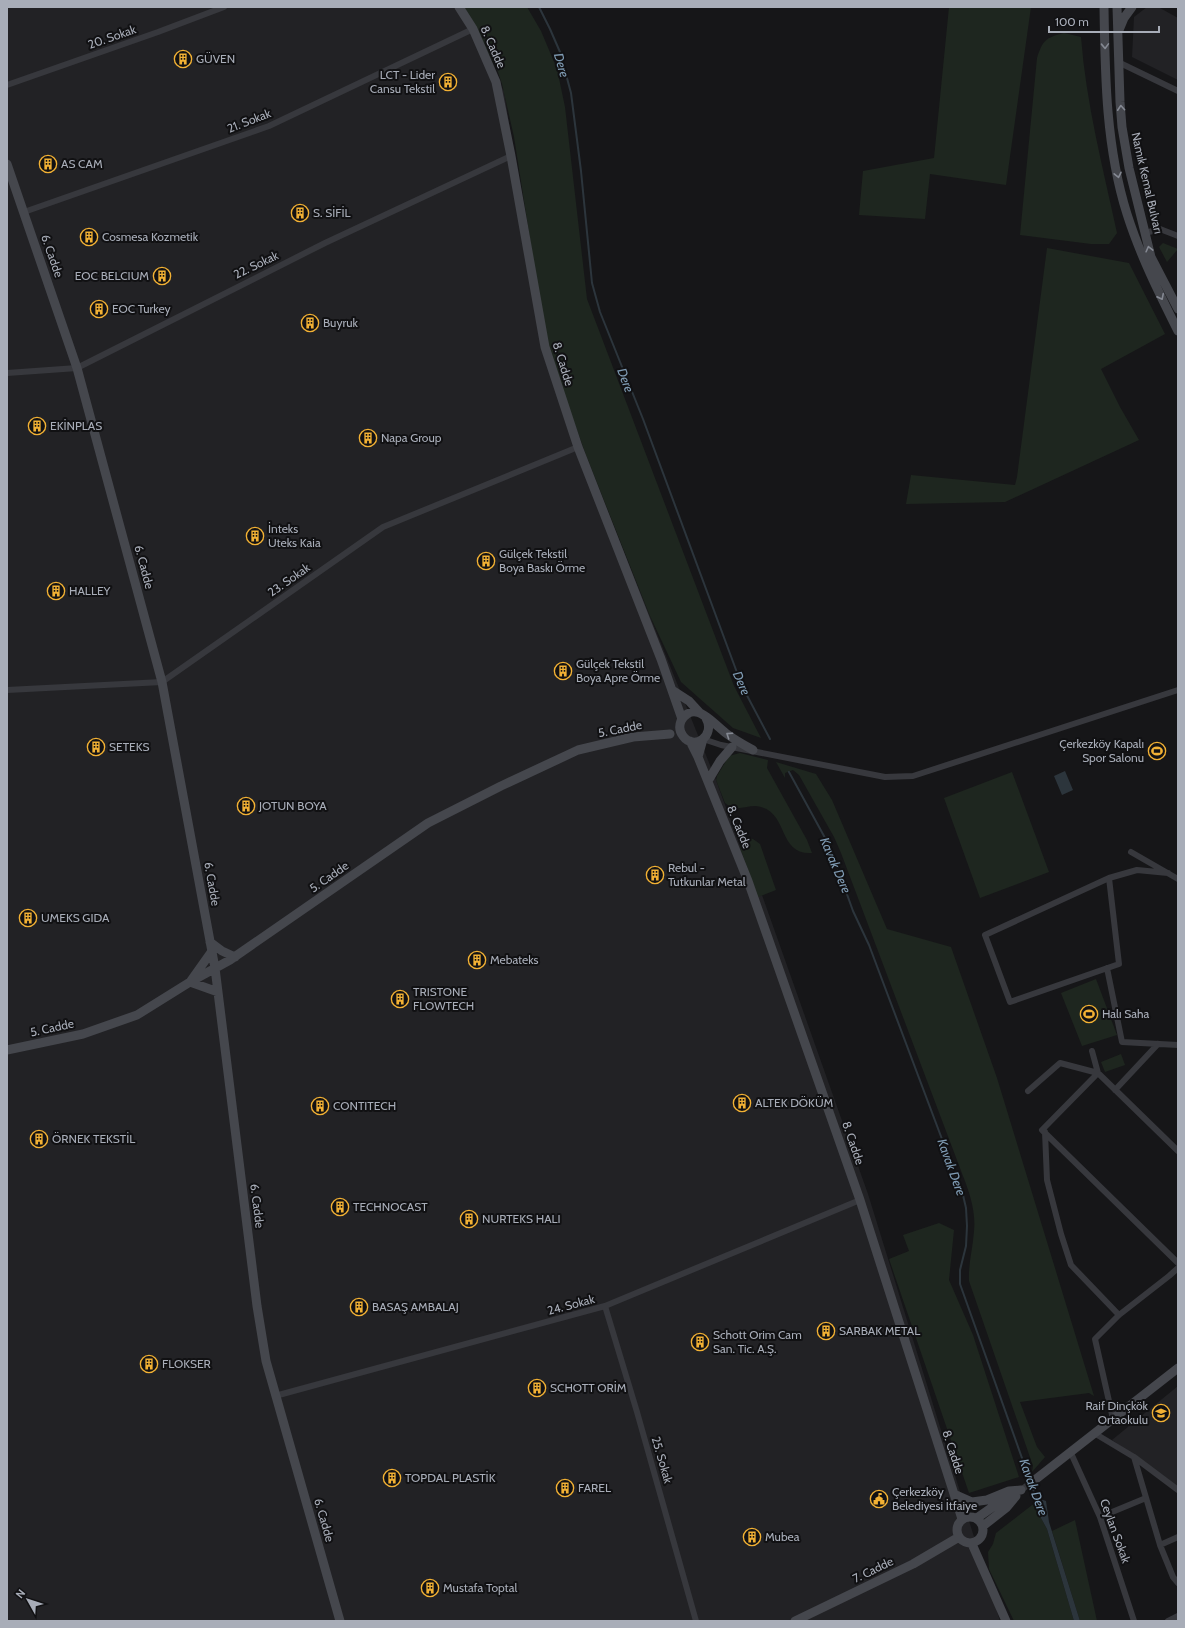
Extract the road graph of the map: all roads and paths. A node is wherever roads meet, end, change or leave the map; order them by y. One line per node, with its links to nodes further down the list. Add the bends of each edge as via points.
1 (224, 7): 9 (street, 20. Sokak)
2 (460, 7): 6 (street, 8. Cadde)
3 (1104, 7): 12 (street, Namık Kemal Bulvarı, one-way to 12)
4 (1117, 7): 7 (street, Namık Kemal Bulvarı)
5 (1132, 7): 7 (street)
6 (473, 29): 13 (street, 8. Cadde, via 496,82); 15 (street, 21. Sokak, via 269,126)
7 (1118, 33): 8 (street, Namık Kemal Bulvarı)
8 (1118, 62): 10 (street); 11 (street, Namık Kemal Bulvarı, one-way to 8)
9 (7, 85)
10 (1178, 91)
11 (1122, 127): 12 (street); 16 (street, Namık Kemal Bulvarı, via 1129,168)
12 (1110, 129): 18 (street, Namık Kemal Bulvarı, one-way to 18, via 1117,173)
13 (511, 156): 21 (street, 22. Sokak, via 311,250); 23 (street, 8. Cadde, via 545,347)
14 (7, 164): 15 (street, 6. Cadde)
15 (24, 212): 21 (street, 6. Cadde)
16 (1146, 233): 17 (street, via 1160,229); 18 (street); 19 (street, Namık Kemal Bulvarı, one-way to 16, via 1151,257)
17 (1178, 236)
18 (1134, 237): 20 (street, Namık Kemal Bulvarı, one-way to 20)
19 (1178, 309)
20 (1178, 331)
21 (77, 368): 22 (street, 22. Sokak); 24 (street, 6. Cadde)
22 (7, 373)
23 (578, 447): 24 (street, 23. Sokak, via 383,527); 26 (street, 8. Cadde)
24 (162, 682): 25 (street); 41 (street, 6. Cadde)
25 (7, 690)
26 (672, 690): 28 (street, via 689,701); 29 (street, 8. Cadde)
27 (1178, 690): 34 (street, via 913,776 885,777)
28 (703, 716): 29 (street, via 692,712); 31 (street, via 708,722 709,729); 34 (street, one-way to 28)
29 (681, 723): 30 (street); 32 (street, via 682,736)
30 (670, 734): 32 (street); 42 (street, 5. Cadde, via 633,737 578,750 454,809 383,853)
31 (702, 739): 32 (street); 33 (street); 35 (street)
32 (688, 740): 35 (street, 8. Cadde)
33 (732, 747): 34 (street); 36 (street)
34 (753, 750)
35 (698, 757): 36 (street, 8. Cadde)
36 (708, 781): 56 (street, 8. Cadde, via 748,881)
37 (1131, 852): 38 (street)
38 (1168, 873): 39 (street, via 1137,870); 40 (street)
39 (1109, 878): 44 (street, via 1119,964); 44 (street, via 985,935 1010,1002)
40 (1178, 879)
41 (211, 947): 42 (street); 43 (street, 6. Cadde); 45 (street)
42 (234, 957): 43 (street, 5. Cadde)
43 (215, 968): 45 (street, 5. Cadde); 46 (street, 6. Cadde)
44 (1107, 968): 47 (street, via 1122,1042)
45 (190, 982): 46 (street); 49 (street, 5. Cadde, via 137,1015 120,1022)
46 (218, 992): 63 (street, 6. Cadde, via 257,1306 266,1361)
47 (1158, 1044): 48 (street); 52 (street)
48 (1178, 1045)
49 (7, 1050)
50 (1092, 1051): 51 (street)
51 (1098, 1072): 52 (street); 53 (street, via 1060,1063); 54 (street, via 1042,1130)
52 (1115, 1090): 55 (street)
53 (1028, 1091)
54 (1045, 1132): 58 (street); 61 (street, via 1047,1180 1071,1265)
55 (1178, 1150)
56 (860, 1200): 60 (street, 24. Sokak); 71 (street, 8. Cadde)
57 (1178, 1253): 58 (street)
58 (1176, 1261)
59 (1178, 1268): 61 (street)
60 (605, 1306): 63 (street, 24. Sokak); 84 (street, 25. Sokak)
61 (1119, 1315): 64 (street, via 1095,1339)
62 (1178, 1368): 64 (street)
63 (276, 1396): 83 (street, 6. Cadde)
64 (1114, 1419): 65 (street)
65 (1094, 1433): 66 (street); 67 (street)
66 (1070, 1451): 68 (street); 73 (street, Ceylan Sokak)
67 (1134, 1457): 70 (street); 72 (street)
68 (1036, 1479): 69 (street)
69 (1021, 1490): 71 (street, via 972,1502); 74 (street); 76 (street, via 1006,1508)
70 (1178, 1490)
71 (954, 1494): 75 (street, 8. Cadde)
72 (1146, 1498): 73 (street); 80 (street)
73 (1100, 1517): 87 (street, Ceylan Sokak)
74 (977, 1518): 75 (street); 76 (street)
75 (962, 1519): 77 (street, via 957,1529)
76 (983, 1526): 79 (street, via 980,1539)
77 (959, 1537): 79 (street, via 965,1543); 85 (street, 7. Cadde, via 913,1564)
78 (1178, 1537): 80 (street)
79 (972, 1544): 86 (street)
80 (1160, 1545): 81 (street)
81 (1178, 1583)
82 (1178, 1616): 88 (street)
83 (340, 1621)
84 (696, 1621)
85 (795, 1621)
86 (1006, 1621)
87 (1134, 1621)
88 (1168, 1621)

